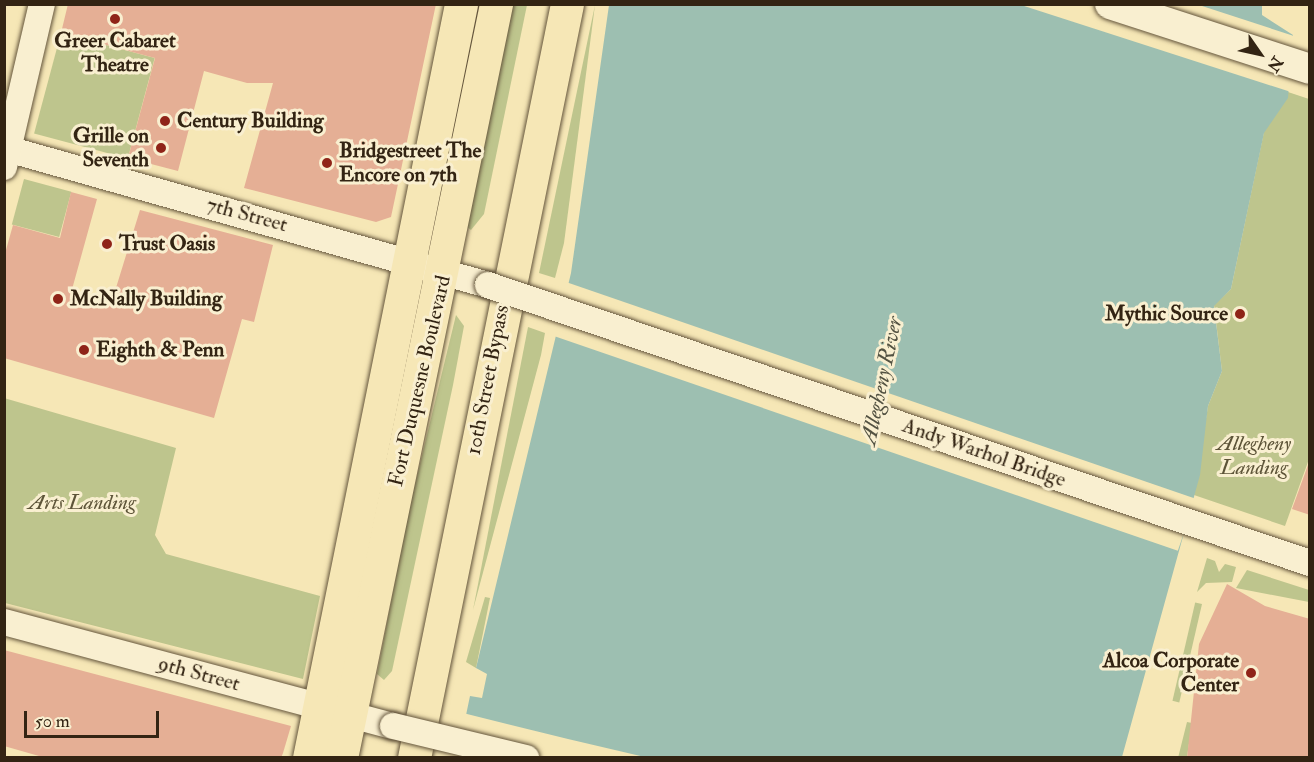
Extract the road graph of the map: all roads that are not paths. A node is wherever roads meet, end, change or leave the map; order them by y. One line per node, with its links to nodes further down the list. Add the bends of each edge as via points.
1 (42, 4): 7 (street)
2 (461, 4): 8 (main road, Fort Duquesne Boulevard)
3 (496, 4): 9 (main road, Fort Duquesne Boulevard)
4 (567, 4): 17 (main road, 10th Street Bypass)
5 (1110, 4): 6 (main road)
6 (1310, 69)
7 (6, 154): 8 (street, 7th Street)
8 (410, 261): 9 (street, 7th Street); 13 (main road, Fort Duquesne Boulevard)
9 (445, 272): 10 (street, 7th Street); 14 (main road, Fort Duquesne Boulevard)
10 (488, 285): 11 (street, Andy Warhol Bridge, bridge)
11 (1310, 563)
12 (4, 622): 13 (street, 9th Street)
13 (316, 706): 14 (street, 9th Street); 15 (main road, Fort Duquesne Boulevard)
14 (349, 714): 16 (main road, Fort Duquesne Boulevard); 18 (street, 9th Street, bridge)
15 (309, 758)
16 (341, 758)
17 (414, 758)
18 (526, 758)

